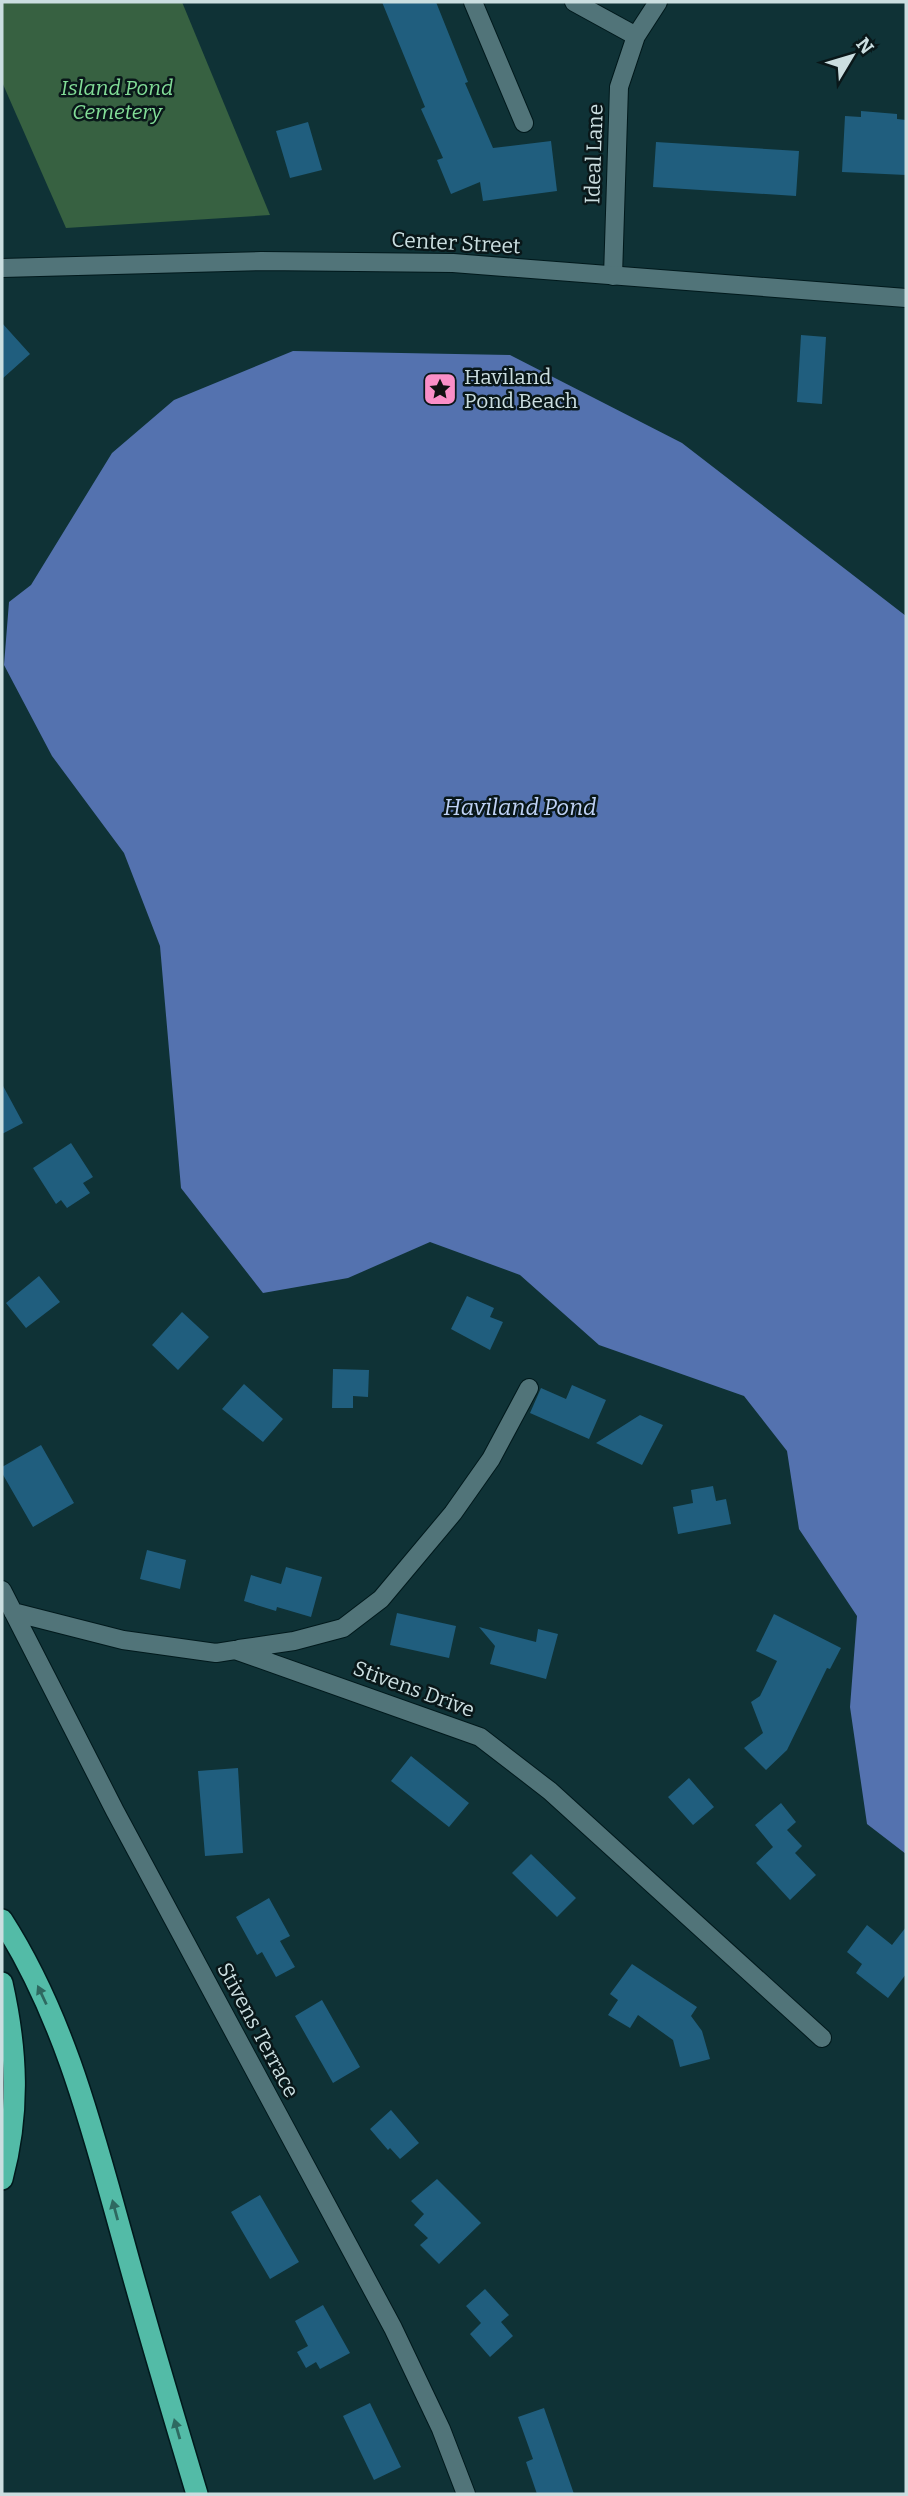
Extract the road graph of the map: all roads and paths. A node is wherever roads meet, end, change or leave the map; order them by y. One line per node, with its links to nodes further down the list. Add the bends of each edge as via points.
1 (473, 2): 5 (street)
2 (574, 2): 4 (street)
3 (658, 2): 4 (street, Ideal Lane)
4 (636, 36): 7 (street, Ideal Lane, via 619,87)
5 (524, 123)
6 (2, 268): 7 (street, Center Street, via 340,261 453,263)
7 (613, 276): 8 (street, Center Street)
8 (906, 298)
9 (529, 1388): 12 (street, via 491,1459 381,1599 343,1628)
10 (2, 1590): 11 (street, Stivens Terrace)
11 (13, 1612): 12 (street, Stivens Drive, via 124,1640 216,1653); 18 (street, Stivens Terrace, via 393,2328 442,2429)
12 (236, 1650): 15 (street, Stivens Drive, via 480,1737 550,1791)
13 (2, 1920): 17 (highway, one-way to 13, via 70,2062 27,1962)
14 (2, 1983): 16 (highway, via 16,2080)
15 (822, 2038)
16 (2, 2179)
17 (197, 2494)
18 (466, 2494)

